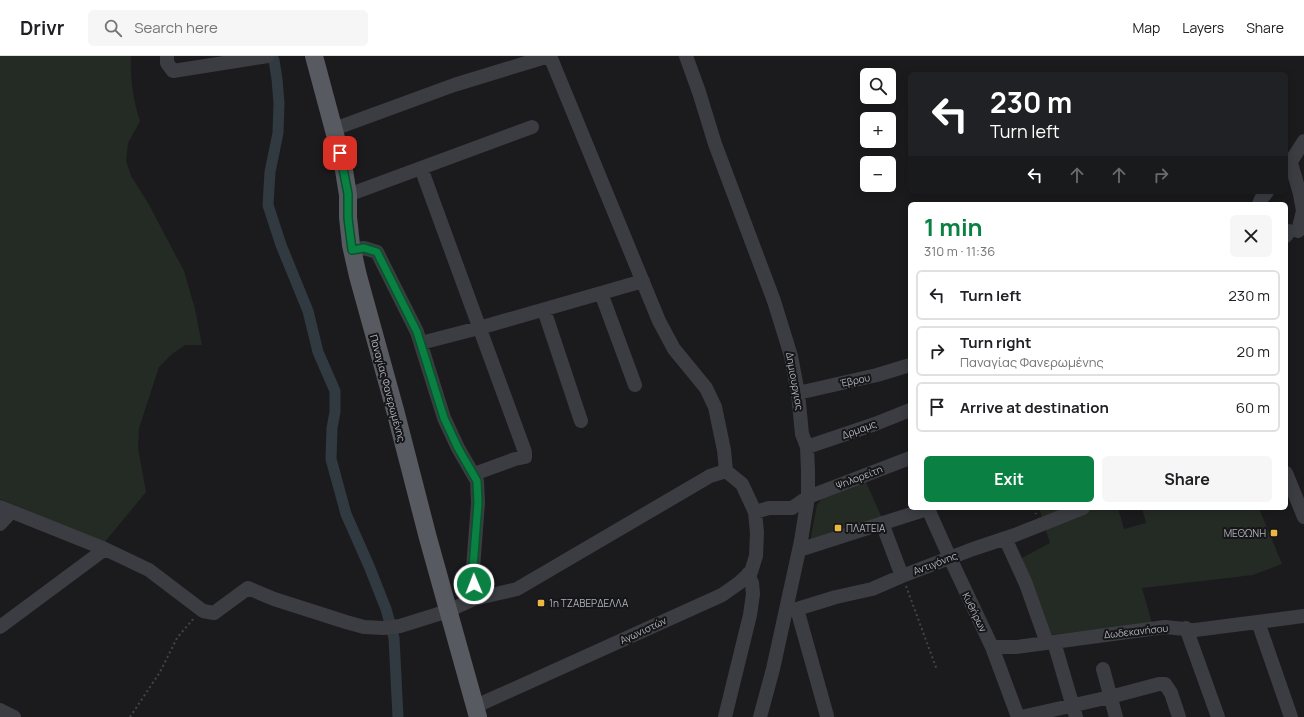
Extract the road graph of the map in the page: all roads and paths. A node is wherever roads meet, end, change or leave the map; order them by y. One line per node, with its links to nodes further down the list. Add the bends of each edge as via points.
1 (167, 56): 2 (street, via 167,63 173,71)
2 (268, 56)
3 (314, 56): 7 (main road, Παναγίας Φανερωμένης)
4 (549, 56): 7 (street, via 454,85); 14 (street)
5 (686, 56): 21 (street, Δημιουργιας, via 715,144 774,301 791,356)
6 (532, 127): 10 (street)
7 (334, 129): 11 (main road, Παναγίας Φανερωμένης)
8 (1304, 141): 9 (street)
9 (1288, 166): 12 (street, via 1300,194 1303,211)
10 (421, 168): 11 (street); 17 (street)
11 (348, 194): 13 (main road, Παναγίας Φανερωμένης)
12 (1293, 232)
13 (352, 250): 18 (street, via 364,248 377,252); 47 (main road, Παναγίας Φανερωμένης)
14 (643, 281): 15 (street); 26 (street, via 659,321 674,349 706,388 712,400 724,450)
15 (601, 293): 16 (street); 20 (street)
16 (544, 310): 17 (street); 23 (street)
17 (479, 328): 18 (street); 27 (street, via 525,457)
18 (421, 343): 27 (street, via 444,418)
19 (908, 366): 21 (street, Έβρου)
20 (635, 385)
21 (798, 393): 24 (street, Δημιουργιας, via 802,434)
22 (908, 411): 24 (street, Δρμαμς)
23 (581, 421)
24 (806, 447): 29 (street, Δημιουργιας)
25 (908, 459): 29 (street, Ψηλορείτη)
26 (726, 471): 34 (street, Αγωνιστών, via 742,484); 44 (street, via 710,476 517,589)
27 (474, 474): 44 (street, via 477,481 478,503 473,568)
28 (1288, 478): 35 (street)
29 (808, 497): 34 (street, Ψηλορείτη, via 792,508 769,508); 40 (street, Δημιουργιας)
30 (6, 509): 37 (street); 39 (street)
31 (923, 510): 36 (street)
32 (930, 510): 41 (street, Κυθήρων)
33 (1078, 510): 38 (street, Αντιγόνης)
34 (755, 512): 42 (street, Αγωνιστών, via 756,556)
35 (1304, 517)
36 (882, 523): 40 (street); 43 (street)
37 (0, 524)
38 (1005, 538): 41 (street, Αντιγόνης); 52 (street)
39 (105, 549): 46 (street, via 149,570); 50 (street)
40 (799, 550): 45 (street, Δημιουργιας)
41 (950, 558): 43 (street, Αντιγόνης); 53 (street, Κυθήρων)
42 (748, 574): 59 (street, Αγωνιστών, via 722,595); 63 (street, via 753,594 750,615)
43 (902, 576): 45 (street, Αντιγόνης, via 872,589); 55 (path)
44 (474, 599): 47 (street)
45 (791, 609): 60 (street); 64 (street, Δημιουργιας)
46 (203, 610): 47 (street, via 214,613 248,588 274,599 364,627 400,626); 62 (path, via 177,638 160,672)
47 (448, 611): 59 (main road, Παναγίας Φανερωμένης)
48 (1304, 616): 49 (street, Δωδεκανήσου)
49 (1258, 622): 51 (street, Δωδεκανήσου, via 1195,630); 69 (street)
50 (1, 625)
51 (1186, 628): 52 (street, Δωδεκανήσου, via 1165,627); 68 (street)
52 (1051, 642): 53 (street, Δωδεκανήσου, via 1016,647); 58 (street)
53 (992, 647): 65 (street, Κυθήρων)
54 (1103, 669): 56 (street)
55 (937, 670)
56 (1110, 697): 58 (street); 66 (street); 67 (street, via 1165,684 1171,693)
57 (0, 710): 61 (street)
58 (1075, 711): 65 (street)
59 (477, 712)
60 (827, 716)
61 (14, 717)
62 (130, 717)
63 (726, 717)
64 (760, 717)
65 (1019, 717)
66 (1116, 717)
67 (1179, 717)
68 (1218, 717)
69 (1291, 717)

